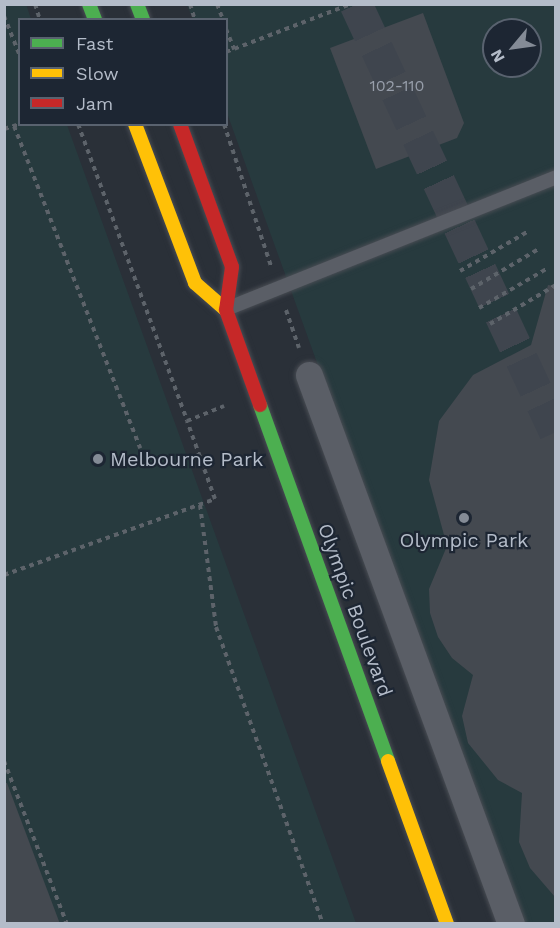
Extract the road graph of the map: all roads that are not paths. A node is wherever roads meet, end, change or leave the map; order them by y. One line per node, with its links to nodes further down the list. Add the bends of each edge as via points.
1 (136, 126): 4 (main road, Olympic Boulevard, via 195,283)
2 (181, 126): 4 (main road, Olympic Boulevard, via 232,267)
3 (555, 177): 4 (lane)
4 (226, 310): 6 (main road, Olympic Boulevard)
5 (309, 375): 7 (street)
6 (447, 924)
7 (511, 924)

